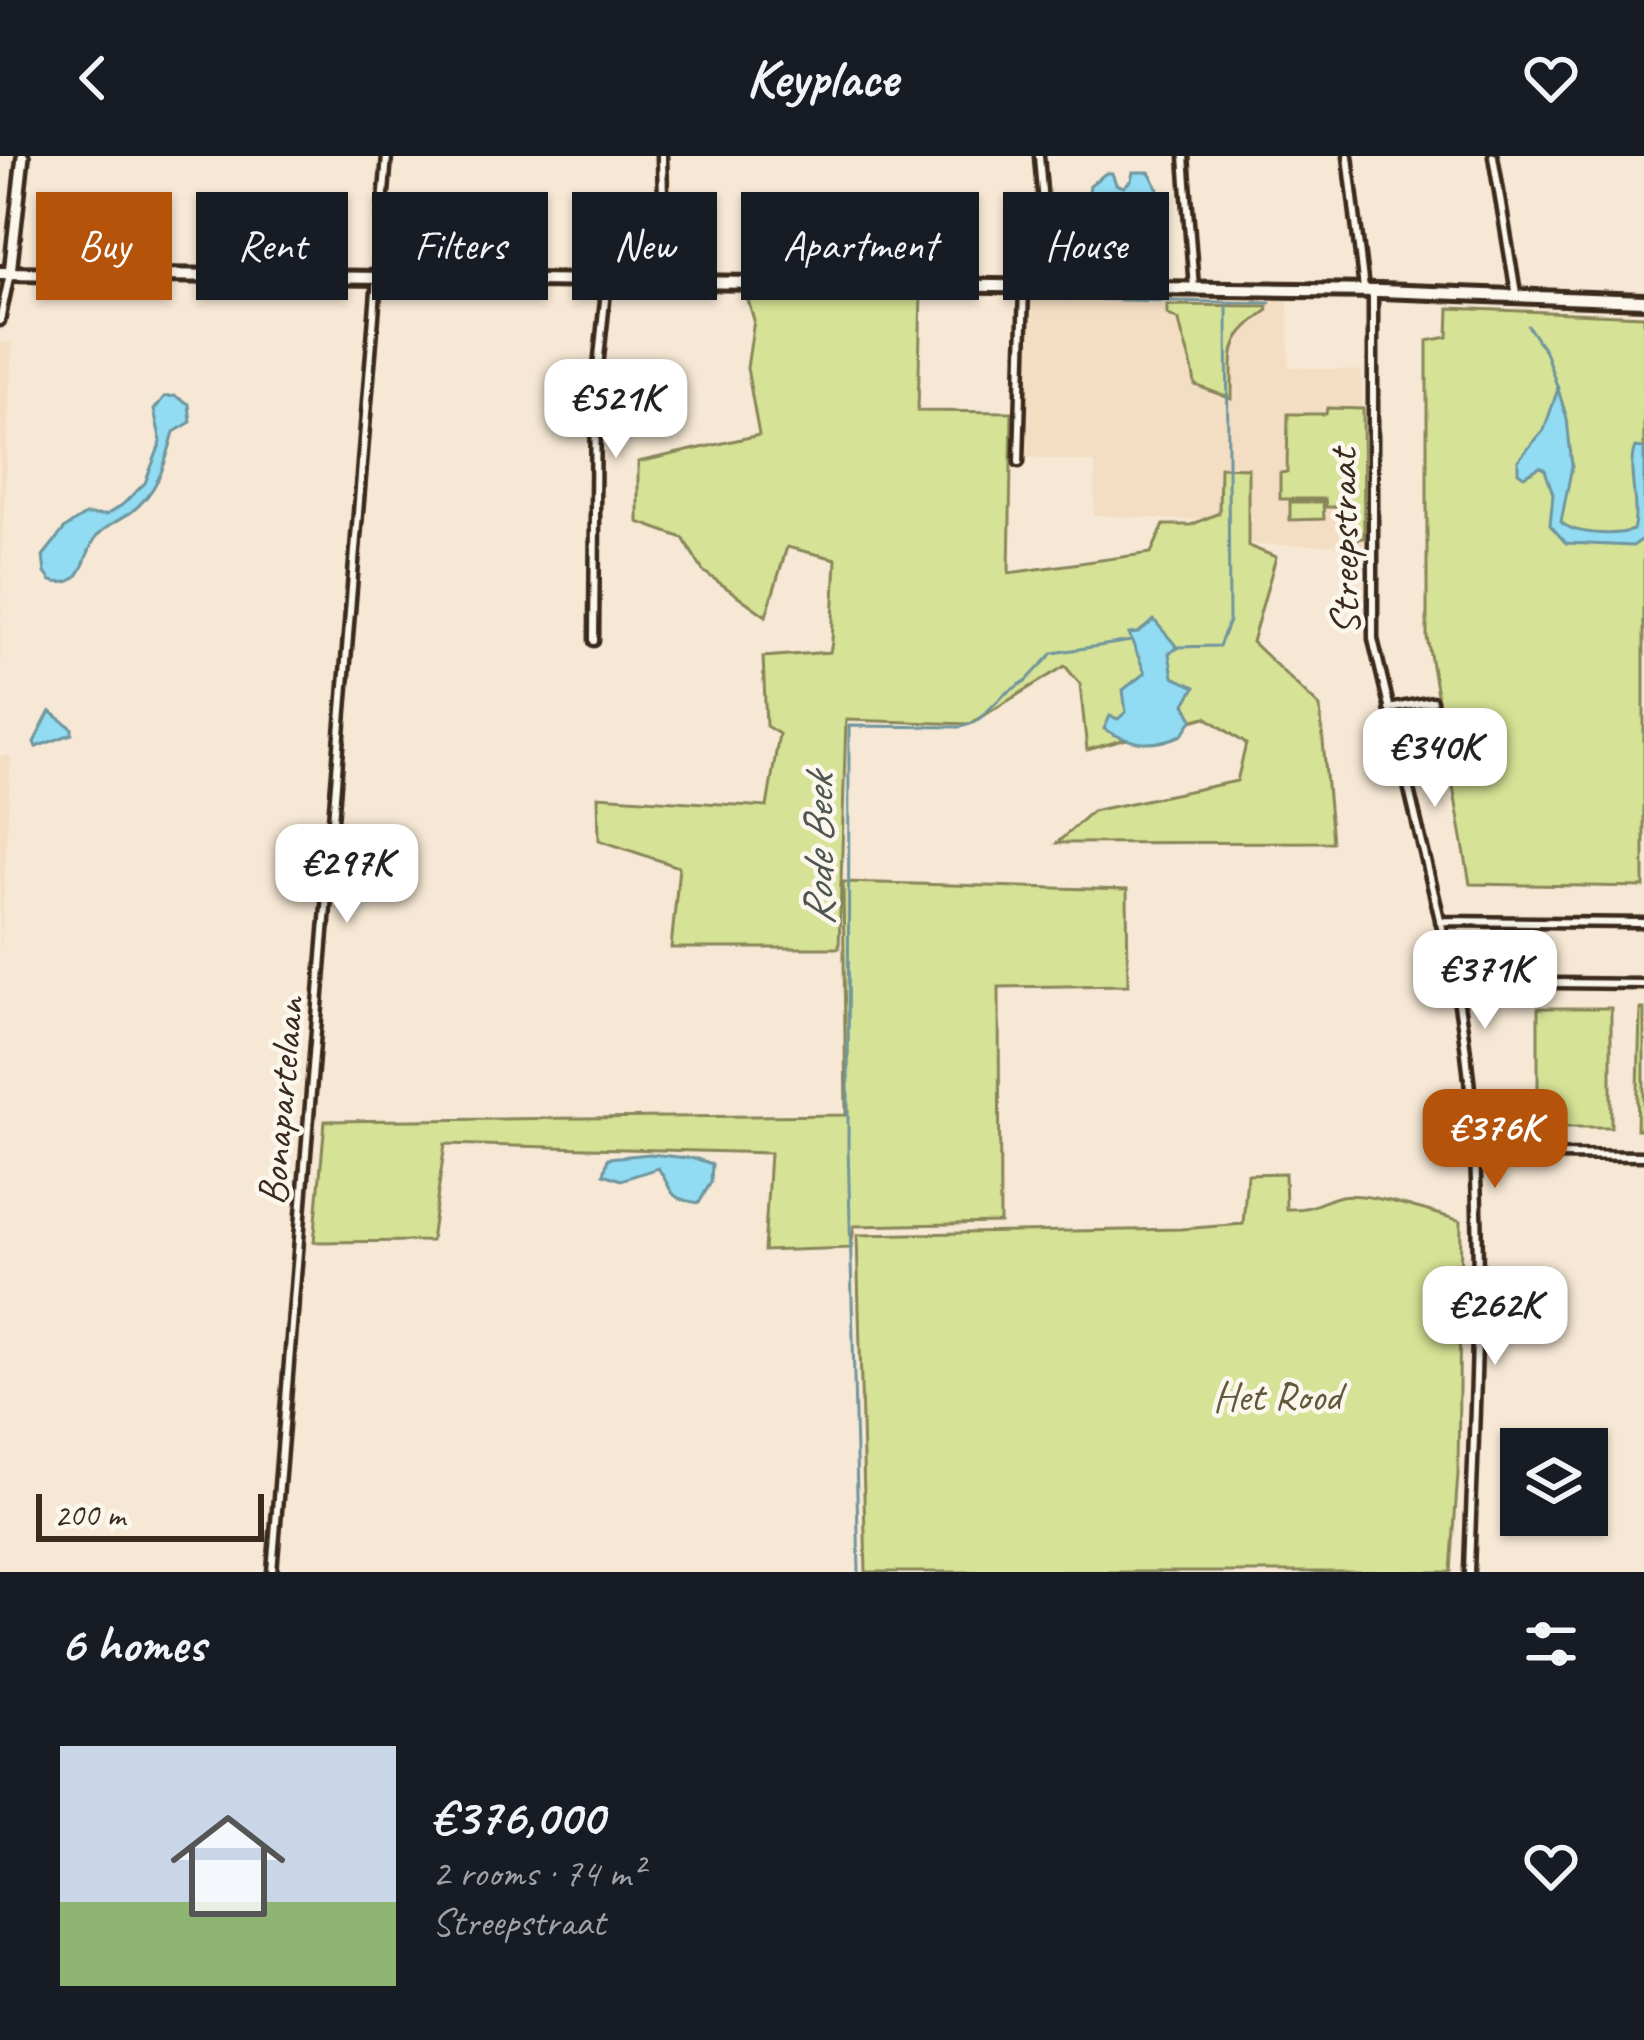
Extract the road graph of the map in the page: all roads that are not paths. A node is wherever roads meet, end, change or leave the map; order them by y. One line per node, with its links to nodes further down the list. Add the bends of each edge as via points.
1 (23, 156): 11 (main road)
2 (387, 156): 8 (street, Bonapartelaan)
3 (662, 156): 9 (street)
4 (1039, 156): 10 (street)
5 (1184, 156): 16 (street)
6 (1348, 156): 17 (street, Streepstraat)
7 (1493, 156): 18 (street)
8 (385, 192)
9 (663, 192)
10 (1042, 192)
11 (5, 273): 12 (main road); 23 (street)
12 (372, 277)
13 (717, 283): 14 (main road)
14 (1003, 286)
15 (1169, 288): 16 (main road)
16 (1194, 288): 17 (main road)
17 (1369, 291): 18 (main road); 27 (street, Streepstraat, via 1372,622)
18 (1516, 297): 22 (main road)
19 (378, 300): 34 (street, Bonapartelaan)
20 (605, 300): 25 (street, via 596,386)
21 (1024, 300): 24 (street)
22 (1644, 301)
23 (0, 321)
24 (1019, 462)
25 (594, 641)
26 (1432, 701): 27 (street)
27 (1389, 709): 28 (street, Streepstraat)
28 (1440, 921): 29 (street); 30 (street, Streepstraat)
29 (1644, 923)
30 (1455, 982): 31 (street); 32 (street, Streepstraat)
31 (1644, 984)
32 (1473, 1154): 33 (street); 35 (street, Streepstraat)
33 (1644, 1156)
34 (272, 1572)
35 (1469, 1572)

